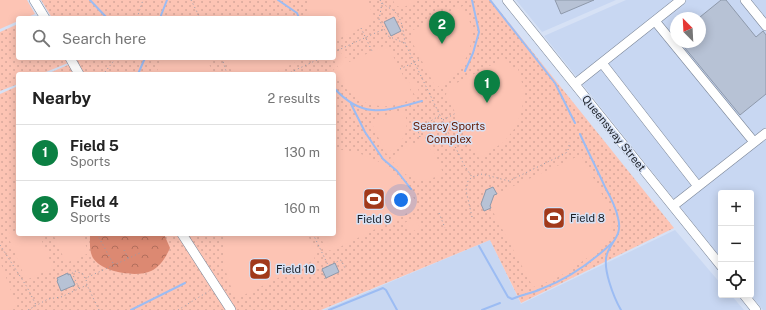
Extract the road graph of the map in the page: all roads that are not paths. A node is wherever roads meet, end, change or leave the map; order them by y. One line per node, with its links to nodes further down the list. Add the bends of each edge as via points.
1 (34, 0): 5 (street)
2 (507, 0): 11 (street, Queensway Street)
3 (681, 0): 6 (street)
4 (745, 0): 7 (street)
5 (44, 16)
6 (655, 21): 9 (street); 13 (street)
7 (766, 26)
8 (71, 60): 10 (street)
9 (602, 63): 11 (street); 14 (street)
10 (78, 72)
11 (575, 84): 15 (street, Queensway Street)
12 (766, 133): 13 (street)
13 (754, 142): 14 (street)
14 (698, 185): 15 (street)
15 (673, 206): 17 (street, Queensway Street)
16 (183, 236): 19 (street)
17 (718, 262)
18 (746, 298): 20 (street)
19 (231, 310)
20 (756, 310)

